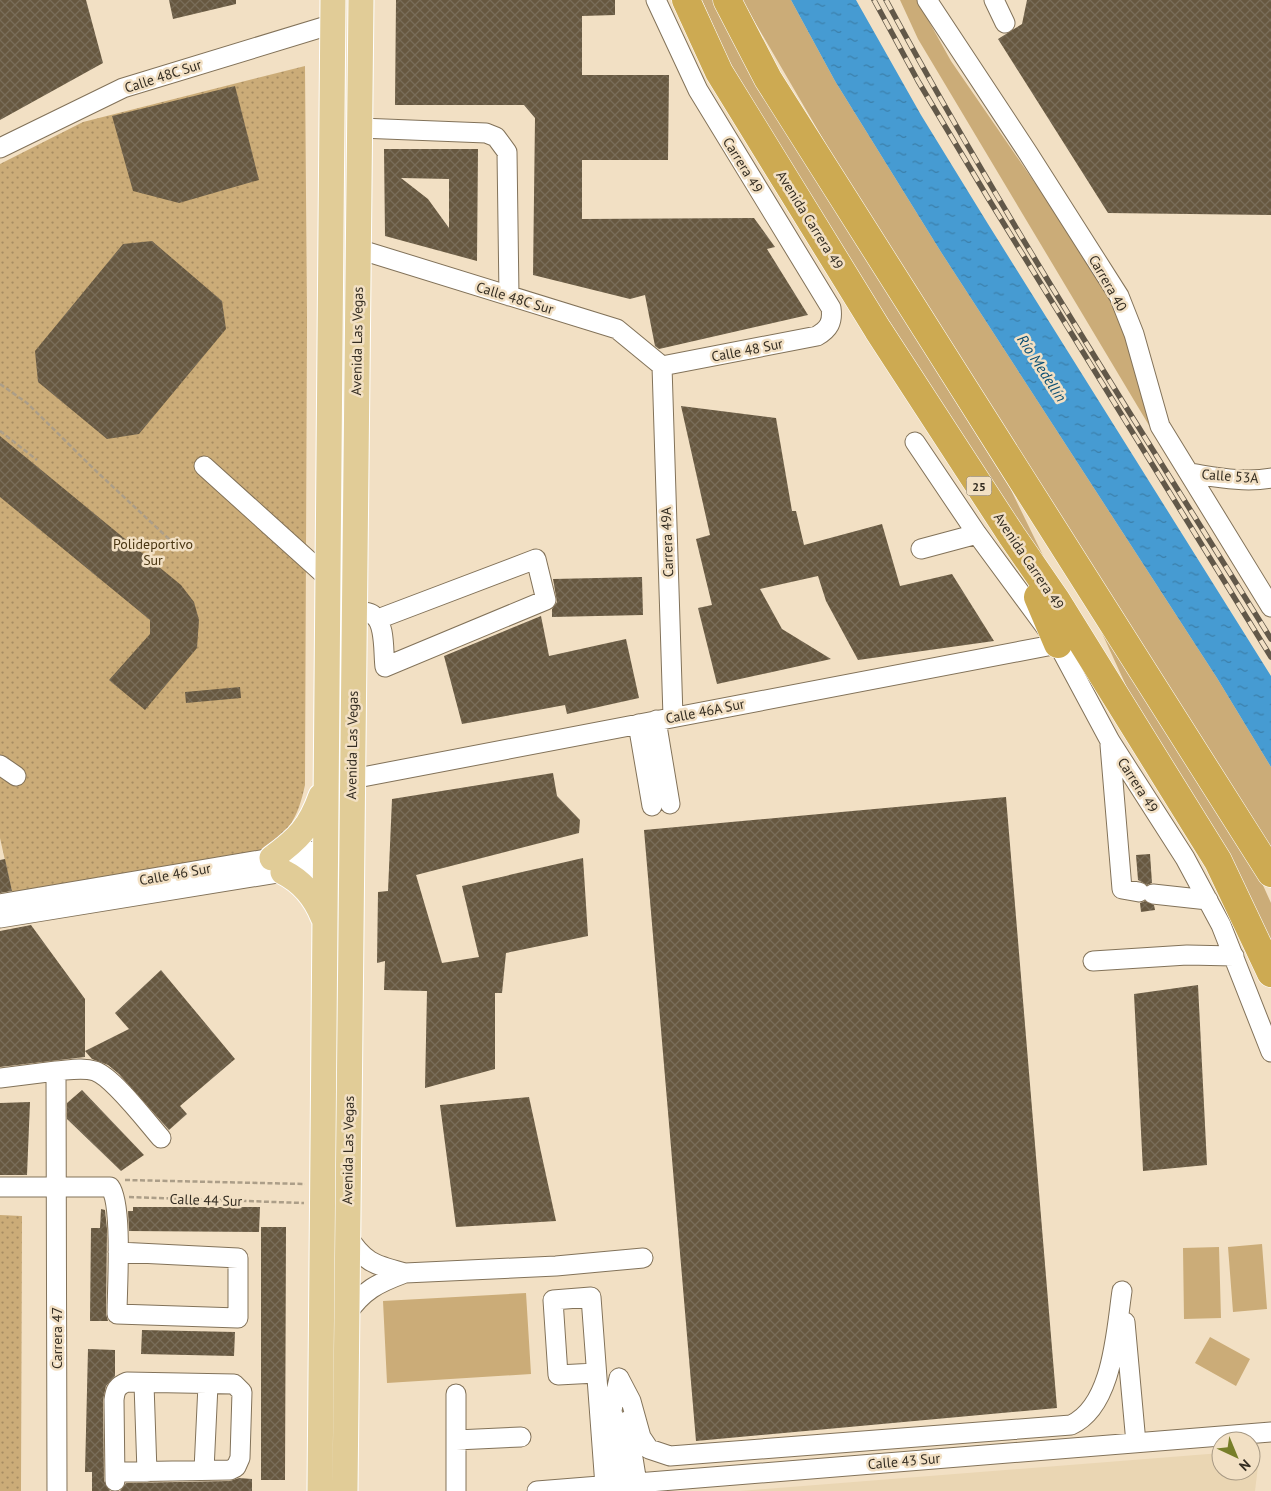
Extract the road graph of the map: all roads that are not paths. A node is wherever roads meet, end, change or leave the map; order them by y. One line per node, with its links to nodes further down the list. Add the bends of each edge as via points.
1 (361, 0): 9 (main road, Avenida Las Vegas)
2 (656, 0): 13 (street, Carrera 49, via 698,90 831,308 833,318)
3 (686, 0): 21 (highway, Avenida Carrera 49 / 25, via 719,72 878,330)
4 (727, 0): 19 (highway, via 768,79)
5 (927, 0): 17 (street, Carrera 40, via 1119,296 1134,334 1160,426)
6 (994, 0): 8 (street)
7 (333, 12): 10 (street, Calle 48C Sur, via 123,88); 23 (main road, Avenida Las Vegas)
8 (1005, 23)
9 (360, 128): 11 (main road, Avenida Las Vegas); 12 (street, via 496,136 507,152)
10 (0, 148)
11 (358, 249): 12 (street, Calle 48C Sur); 25 (main road, Avenida Las Vegas)
12 (509, 296): 14 (street, Calle 48C Sur, via 617,329)
13 (829, 326): 14 (street, Calle 48 Sur, via 817,336)
14 (662, 366): 31 (street, Carrera 49A)
15 (915, 442): 20 (street, Carrera 49)
16 (204, 466): 23 (street)
17 (1190, 473): 18 (street, Calle 53A, via 1238,480); 24 (street, Carrera 40)
18 (1271, 478)
19 (1054, 533): 30 (highway); 41 (highway)
20 (977, 534): 22 (street); 27 (street, Carrera 49)
21 (1012, 536): 27 (highway); 30 (highway, Avenida Carrera 49 / 25)
22 (921, 549)
23 (327, 577): 36 (main road, Avenida Las Vegas)
24 (1271, 608)
25 (354, 612): 26 (street, via 371,613); 29 (main road, Avenida Las Vegas)
26 (378, 619): 28 (street); 28 (street, via 536,559 546,600)
27 (1058, 644): 31 (street, Calle 46A Sur); 32 (street, Carrera 49)
28 (385, 667): 29 (street)
29 (353, 677): 35 (main road, Avenida Las Vegas)
30 (1111, 688): 48 (highway, Avenida Carrera 49 / 25, via 1218,861)
31 (655, 720): 35 (street, Calle 46A Sur); 37 (street, Carrera 49A)
32 (1110, 741): 42 (street, Carrera 49); 42 (street, via 1122,889)
33 (0, 765): 34 (street)
34 (16, 776)
35 (352, 778): 38 (main road, Avenida Las Vegas)
36 (325, 784): 39 (main road, Avenida Las Vegas); 40 (main road, via 316,810)
37 (661, 805)
38 (351, 853): 39 (street, Calle 46 Sur); 55 (main road, Avenida Las Vegas)
39 (324, 857): 40 (street, Calle 46 Sur); 45 (main road, Avenida Las Vegas)
40 (278, 865): 43 (street, Calle 46 Sur); 44 (street, Calle 46 Sur); 45 (main road, via 312,895)
41 (1271, 873)
42 (1208, 900): 46 (street, Carrera 49)
43 (0, 904)
44 (0, 918)
45 (323, 919): 72 (main road, Avenida Las Vegas)
46 (1234, 956): 47 (street, via 1187,955); 49 (street, Carrera 49)
47 (1093, 961)
48 (1271, 973)
49 (1271, 1052)
50 (56, 1071): 51 (street); 52 (street, via 85,1068 97,1072 109,1080); 53 (street, Carrera 47)
51 (0, 1078)
52 (162, 1138)
53 (58, 1186): 54 (street); 56 (street, via 110,1187 115,1194); 71 (street, Carrera 47)
54 (0, 1187)
55 (347, 1235): 58 (street, via 358,1254 380,1266); 59 (main road, Avenida Las Vegas)
56 (118, 1252): 56 (street, via 116,1314 238,1318 238,1258)
57 (643, 1258): 58 (street, via 556,1266)
58 (405, 1273): 59 (street, via 386,1280 358,1298)
59 (346, 1315): 73 (main road, Avenida Las Vegas)
60 (596, 1373): 70 (street)
61 (144, 1384): 62 (street); 69 (street); 69 (street, via 126,1382 115,1390 115,1477)
62 (208, 1384): 68 (street); 68 (street, via 234,1384 242,1392 240,1458 236,1467 230,1470)
63 (456, 1394): 66 (street)
64 (1271, 1432): 67 (street, Calle 43 Sur)
65 (521, 1437): 66 (street)
66 (456, 1440): 74 (street)
67 (1136, 1443): 70 (street, Calle 43 Sur); 70 (street, via 1122,1291 1111,1363 1090,1411 1071,1426 670,1456 649,1449 641,1437 631,1401 619,1378 612,1410)
68 (204, 1470): 69 (street)
69 (147, 1472)
70 (622, 1484): 75 (street, Calle 43 Sur)
71 (57, 1491)
72 (320, 1491)
73 (345, 1491)
74 (456, 1491)
75 (537, 1491)

